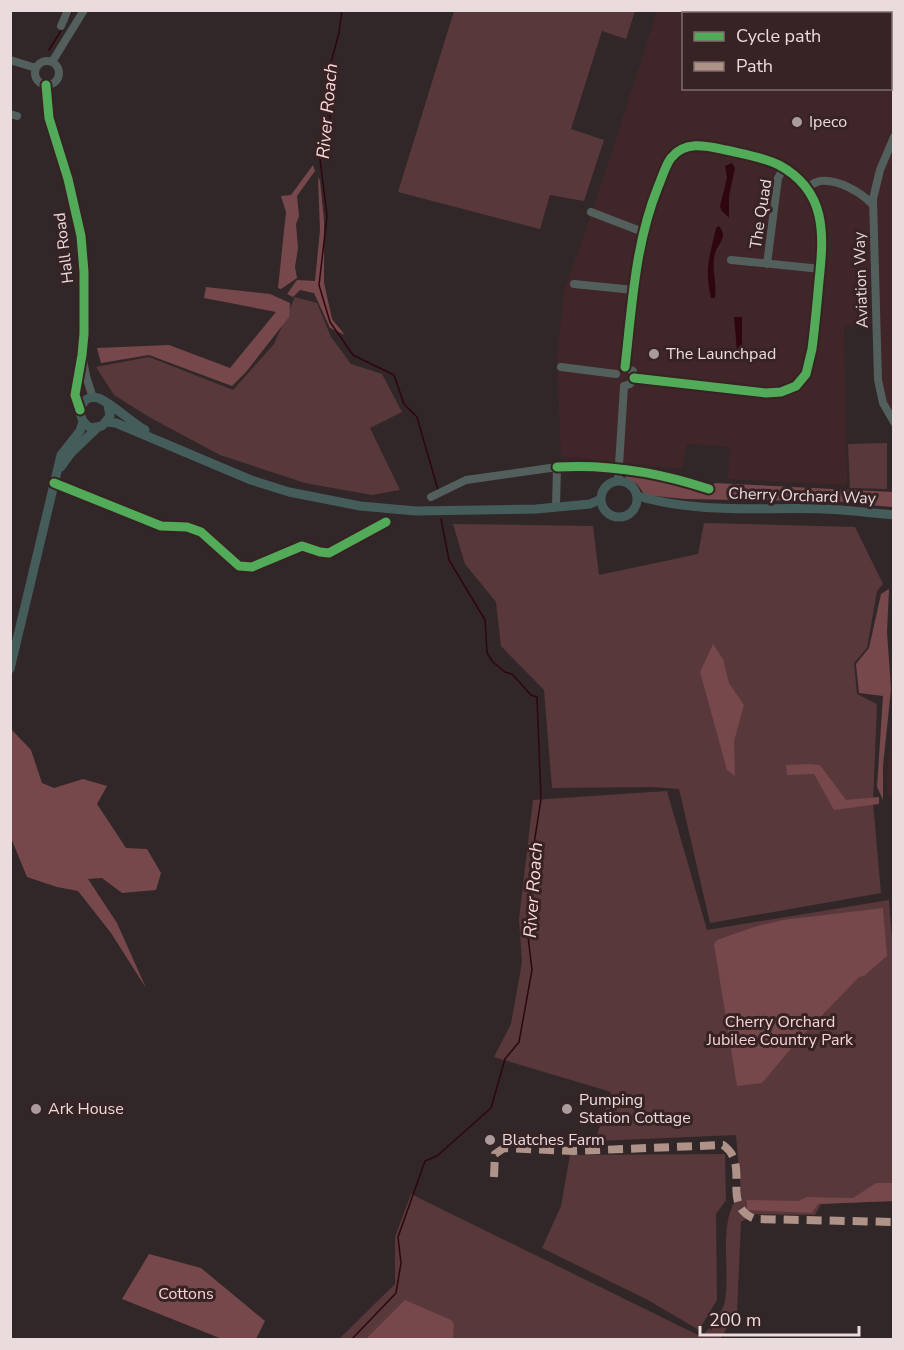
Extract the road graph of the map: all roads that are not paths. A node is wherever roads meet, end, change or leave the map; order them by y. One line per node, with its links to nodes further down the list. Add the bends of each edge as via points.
1 (68, 10): 3 (street)
2 (84, 10): 5 (street)
3 (61, 26)
4 (10, 60): 6 (street)
5 (52, 62): 6 (street, via 45,61); 7 (street, via 59,76)
6 (36, 68): 7 (street, via 37,80)
7 (46, 85): 19 (street, Hall Road, via 49,118 81,236)
8 (894, 137): 11 (street, Aviation Way, via 880,170)
9 (784, 168): 10 (street); 13 (street, via 708,146 679,150 668,164); 15 (street, The Quad, via 778,178)
10 (807, 188): 11 (street, via 815,182 842,185); 16 (street, via 822,225)
11 (873, 205): 30 (street, Aviation Way, via 878,380 883,403)
12 (591, 212): 13 (street)
13 (643, 232): 18 (street)
14 (730, 260): 15 (street, The Quad)
15 (767, 264): 16 (street, The Quad)
16 (821, 269): 23 (street, via 810,363 802,380 789,390 766,393)
17 (574, 284): 18 (street)
18 (634, 290): 20 (street)
19 (82, 355): 25 (street, Hall Road); 27 (street, Hall Road, via 75,395)
20 (625, 367): 22 (street); 23 (street, via 633,371)
21 (561, 368): 22 (street)
22 (616, 374): 24 (street, via 616,380)
23 (634, 378): 24 (street)
24 (624, 386): 34 (street)
25 (93, 398): 26 (main road); 27 (main road)
26 (108, 405): 29 (main road); 32 (main road)
27 (80, 410): 28 (main road)
28 (83, 422): 31 (main road); 36 (main road, via 61,455)
29 (107, 422): 31 (main road); 32 (main road)
30 (894, 422)
31 (97, 428): 36 (main road, via 71,453)
32 (178, 450): 42 (main road, via 289,492 360,506 416,511)
33 (556, 467): 34 (street); 38 (street, via 466,480); 41 (street)
34 (618, 470): 35 (street); 37 (street, via 677,478)
35 (618, 481): 39 (main road, via 604,488); 40 (main road, via 632,486)
36 (54, 483): 45 (street, via 161,526 201,532 246,568 302,546 329,552); 46 (main road)
37 (709, 489)
38 (431, 497)
39 (601, 499): 41 (main road, via 590,504); 43 (main road)
40 (637, 501): 43 (main road, via 627,516 615,517); 44 (main road, Cherry Orchard Way)
41 (556, 506): 42 (main road)
42 (536, 509): 43 (main road)
43 (605, 511)
44 (894, 515)
45 (386, 522)
46 (10, 669)

